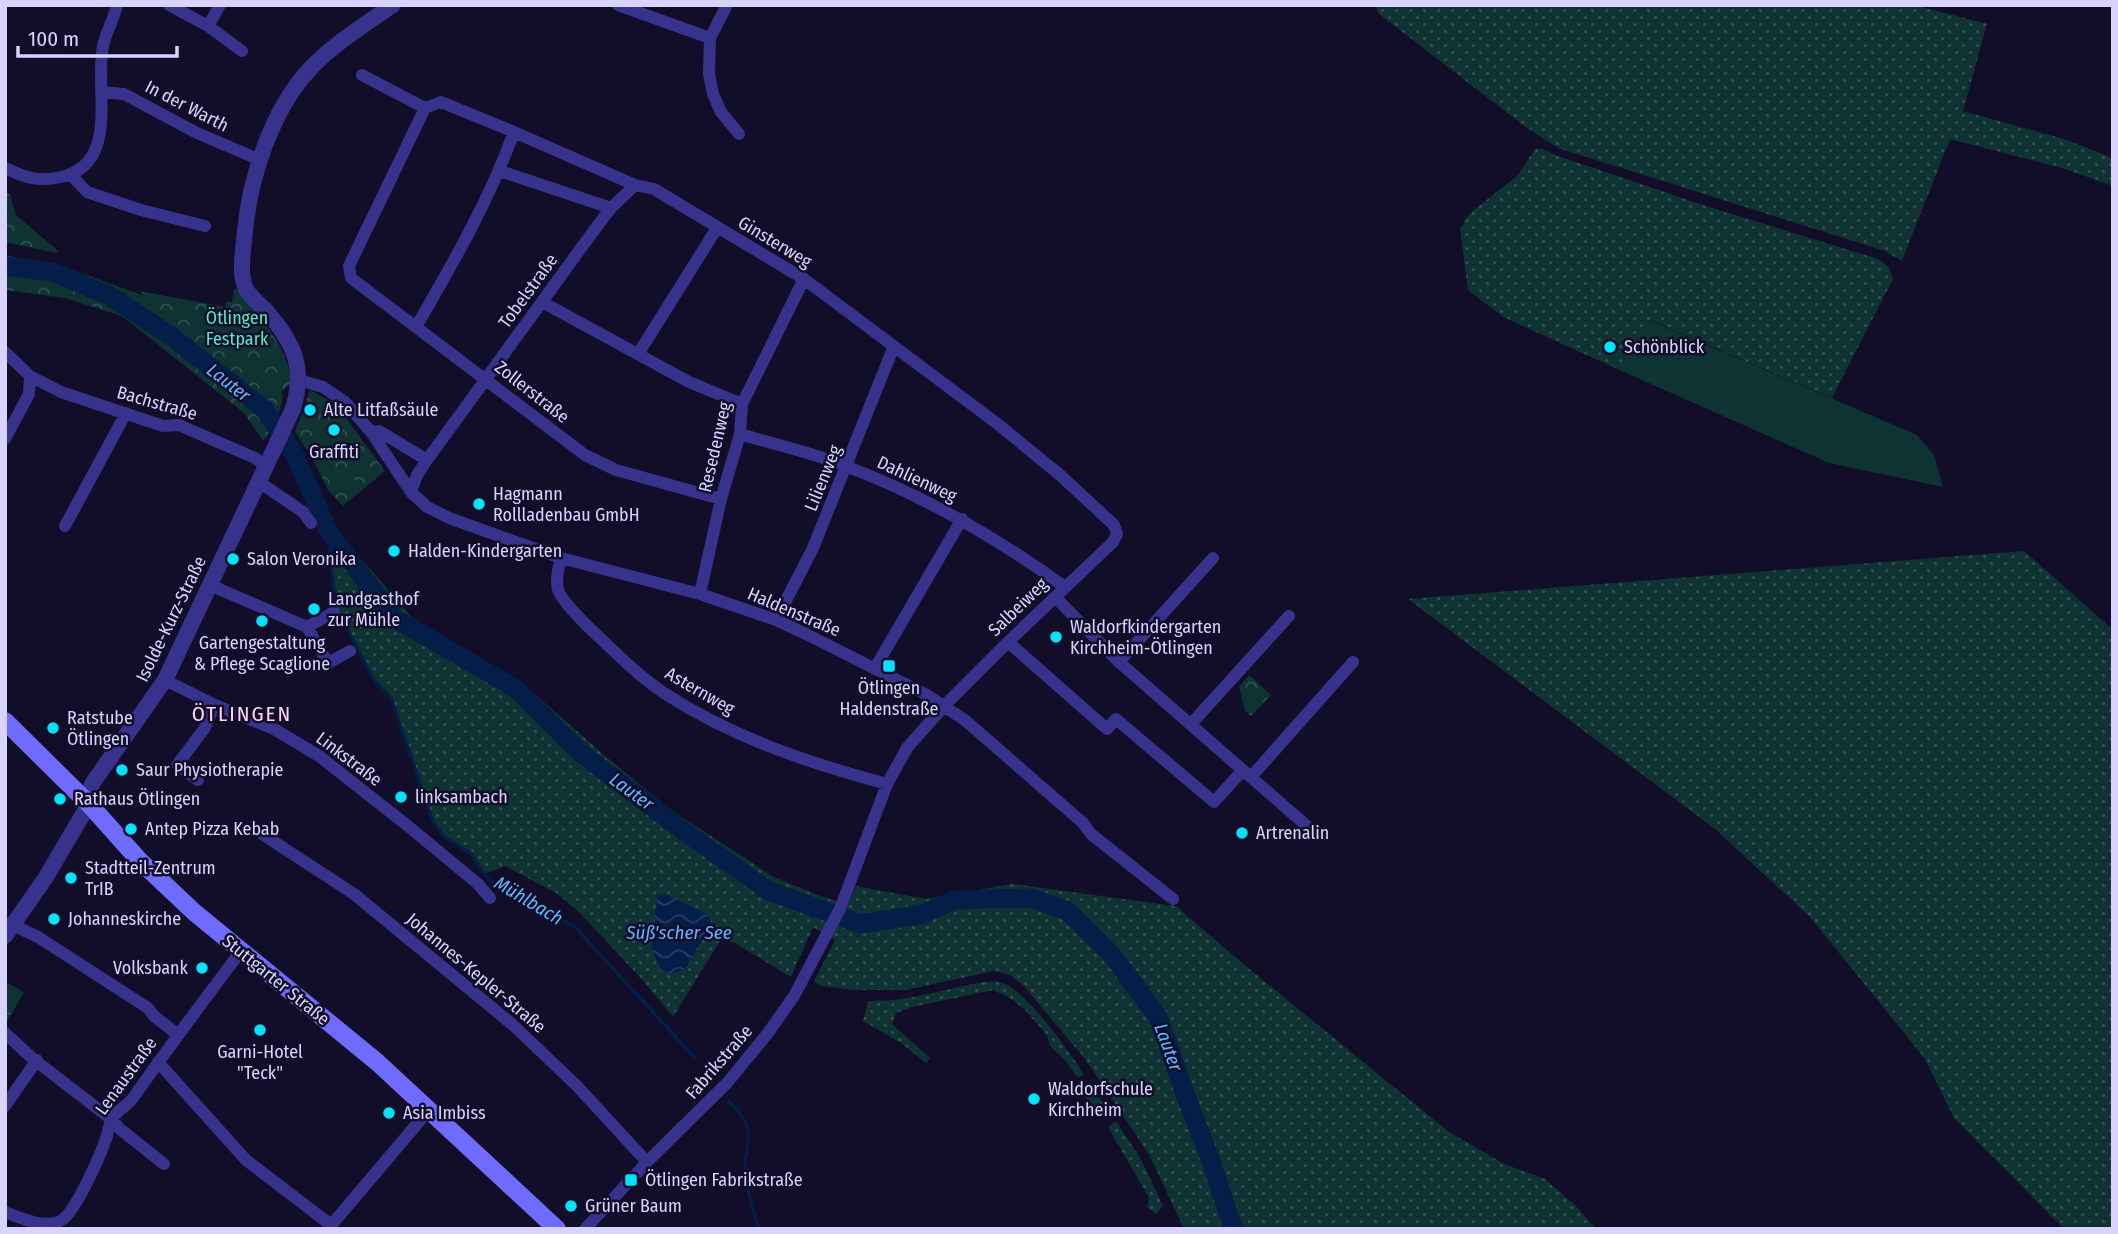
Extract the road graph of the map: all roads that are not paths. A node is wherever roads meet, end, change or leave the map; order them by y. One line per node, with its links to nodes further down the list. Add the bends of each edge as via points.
1 (117, 5): 11 (street, via 103,47)
2 (169, 5): 7 (street)
3 (220, 5): 7 (street)
4 (393, 5): 15 (street, via 310,68 294,88)
5 (618, 5): 8 (street)
6 (727, 5): 8 (street)
7 (208, 26): 9 (street)
8 (710, 38): 14 (street, via 713,94 721,113)
9 (242, 51)
10 (362, 75): 12 (street, Ginsterweg)
11 (101, 92): 15 (street, In der Warth, via 124,94); 18 (street, via 101,132 95,150)
12 (425, 108): 13 (street, Ginsterweg, via 441,103); 25 (street, Zollerstraße, via 349,266 351,278)
13 (514, 132): 17 (street); 19 (street, Ginsterweg)
14 (739, 134)
15 (260, 160): 30 (street, via 248,206 242,266 246,289 290,342)
16 (5, 168): 18 (street, via 43,181)
17 (500, 171): 20 (street); 25 (street)
18 (71, 175): 21 (street, via 87,192)
19 (635, 185): 20 (street, Tobelstraße); 22 (street, Ginsterweg, via 653,190)
20 (611, 208): 24 (street, Tobelstraße)
21 (205, 226)
22 (717, 228): 23 (street, Ginsterweg); 28 (street)
23 (804, 279): 26 (street, Ginsterweg); 32 (street, Resedenweg)
24 (542, 302): 28 (street); 31 (street, Tobelstraße)
25 (416, 327): 31 (street, Zollerstraße)
26 (894, 346): 39 (street, Lilienweg); 46 (street, Ginsterweg, via 1060,475 1114,525)
27 (5, 352): 29 (street, Bachstraße)
28 (638, 354): 32 (street)
29 (30, 376): 33 (street, Bachstraße, via 61,392); 36 (street, via 29,394)
30 (299, 380): 34 (street, Haldenstraße, via 340,398); 38 (street, Isolde-Kurz-Straße, via 293,409)
31 (485, 380): 37 (street, Tobelstraße); 42 (street, Zollerstraße, via 585,455 615,470)
32 (742, 404): 35 (street, Resedenweg)
33 (125, 413): 38 (street, Bachstraße, via 163,426 179,425); 45 (street)
34 (371, 432): 37 (street, Haldenstraße, via 379,431); 41 (street, Haldenstraße)
35 (740, 434): 39 (street, Dahlienweg); 42 (street, Resedenweg)
36 (5, 439)
37 (427, 460): 41 (street, Tobelstraße)
38 (266, 466): 40 (street, Isolde-Kurz-Straße)
39 (847, 466): 43 (street, Dahlienweg); 55 (street, Lilienweg)
40 (258, 482): 44 (street, via 303,512); 49 (street, Isolde-Kurz-Straße)
41 (411, 492): 47 (street, Haldenstraße, via 427,508 449,518)
42 (722, 499): 51 (street, Resedenweg)
43 (961, 519): 50 (street, Dahlienweg); 61 (street)
44 (311, 523)
45 (65, 526)
46 (1117, 534): 50 (street, Salbeiweg)
47 (561, 558): 51 (street, Haldenstraße); 69 (street, Asternweg, via 558,592 586,625 663,692 706,718 785,753)
48 (1213, 558): 59 (street)
49 (210, 585): 56 (street); 62 (street, Isolde-Kurz-Straße)
50 (1065, 587): 52 (street, Salbeiweg)
51 (700, 594): 55 (street, Haldenstraße)
52 (1055, 597): 57 (street, Salbeiweg); 59 (street)
53 (334, 612): 56 (street)
54 (1289, 616): 66 (street)
55 (776, 620): 61 (street, Haldenstraße)
56 (307, 627): 58 (street, via 328,663)
57 (1008, 642): 64 (street, Salbeiweg); 67 (street, via 1107,729 1116,719 1214,802)
58 (350, 651)
59 (1119, 662): 66 (street)
60 (1353, 662): 67 (street)
61 (876, 668): 64 (street, Haldenstraße)
62 (165, 680): 63 (street, Linkstraße); 70 (street, Isolde-Kurz-Straße, via 92,784)
63 (215, 705): 68 (street, via 204,729 177,765); 73 (street, Linkstraße, via 274,729 319,755)
64 (944, 706): 69 (street, via 908,748); 74 (street, Haldenstraße)
65 (5, 721): 70 (main road, Stuttgarter Straße)
66 (1191, 724): 67 (street)
67 (1247, 773): 71 (street)
68 (198, 780)
69 (887, 783): 84 (street, Fabrikstraße, via 846,895 800,988 727,1083)
70 (89, 804): 75 (street, Isolde-Kurz-Straße); 76 (main road, Stuttgarter Straße, via 153,873)
71 (1308, 827)
72 (262, 834): 84 (street, Johannes-Kepler-Straße, via 354,894 513,1024)
73 (490, 898)
74 (1173, 899)
75 (9, 930): 78 (street, via 38,936 148,1008)
76 (241, 951): 78 (street, Lenaustraße); 82 (main road, Stuttgarter Straße, via 377,1062)
77 (5, 1033): 79 (street)
78 (177, 1034): 80 (street, Lenaustraße)
79 (37, 1060): 81 (street); 83 (street)
80 (158, 1062): 83 (street, Lenaustraße, via 129,1104); 87 (street, via 246,1160)
81 (5, 1106)
82 (428, 1111): 87 (street); 88 (main road, Stuttgarter Straße)
83 (111, 1119): 85 (street); 86 (street, Lenaustraße, via 98,1157 68,1215 45,1224)
84 (647, 1162): 89 (street, Fabrikstraße)
85 (164, 1164)
86 (8, 1213)
87 (330, 1227)
88 (556, 1229)
89 (584, 1229)

